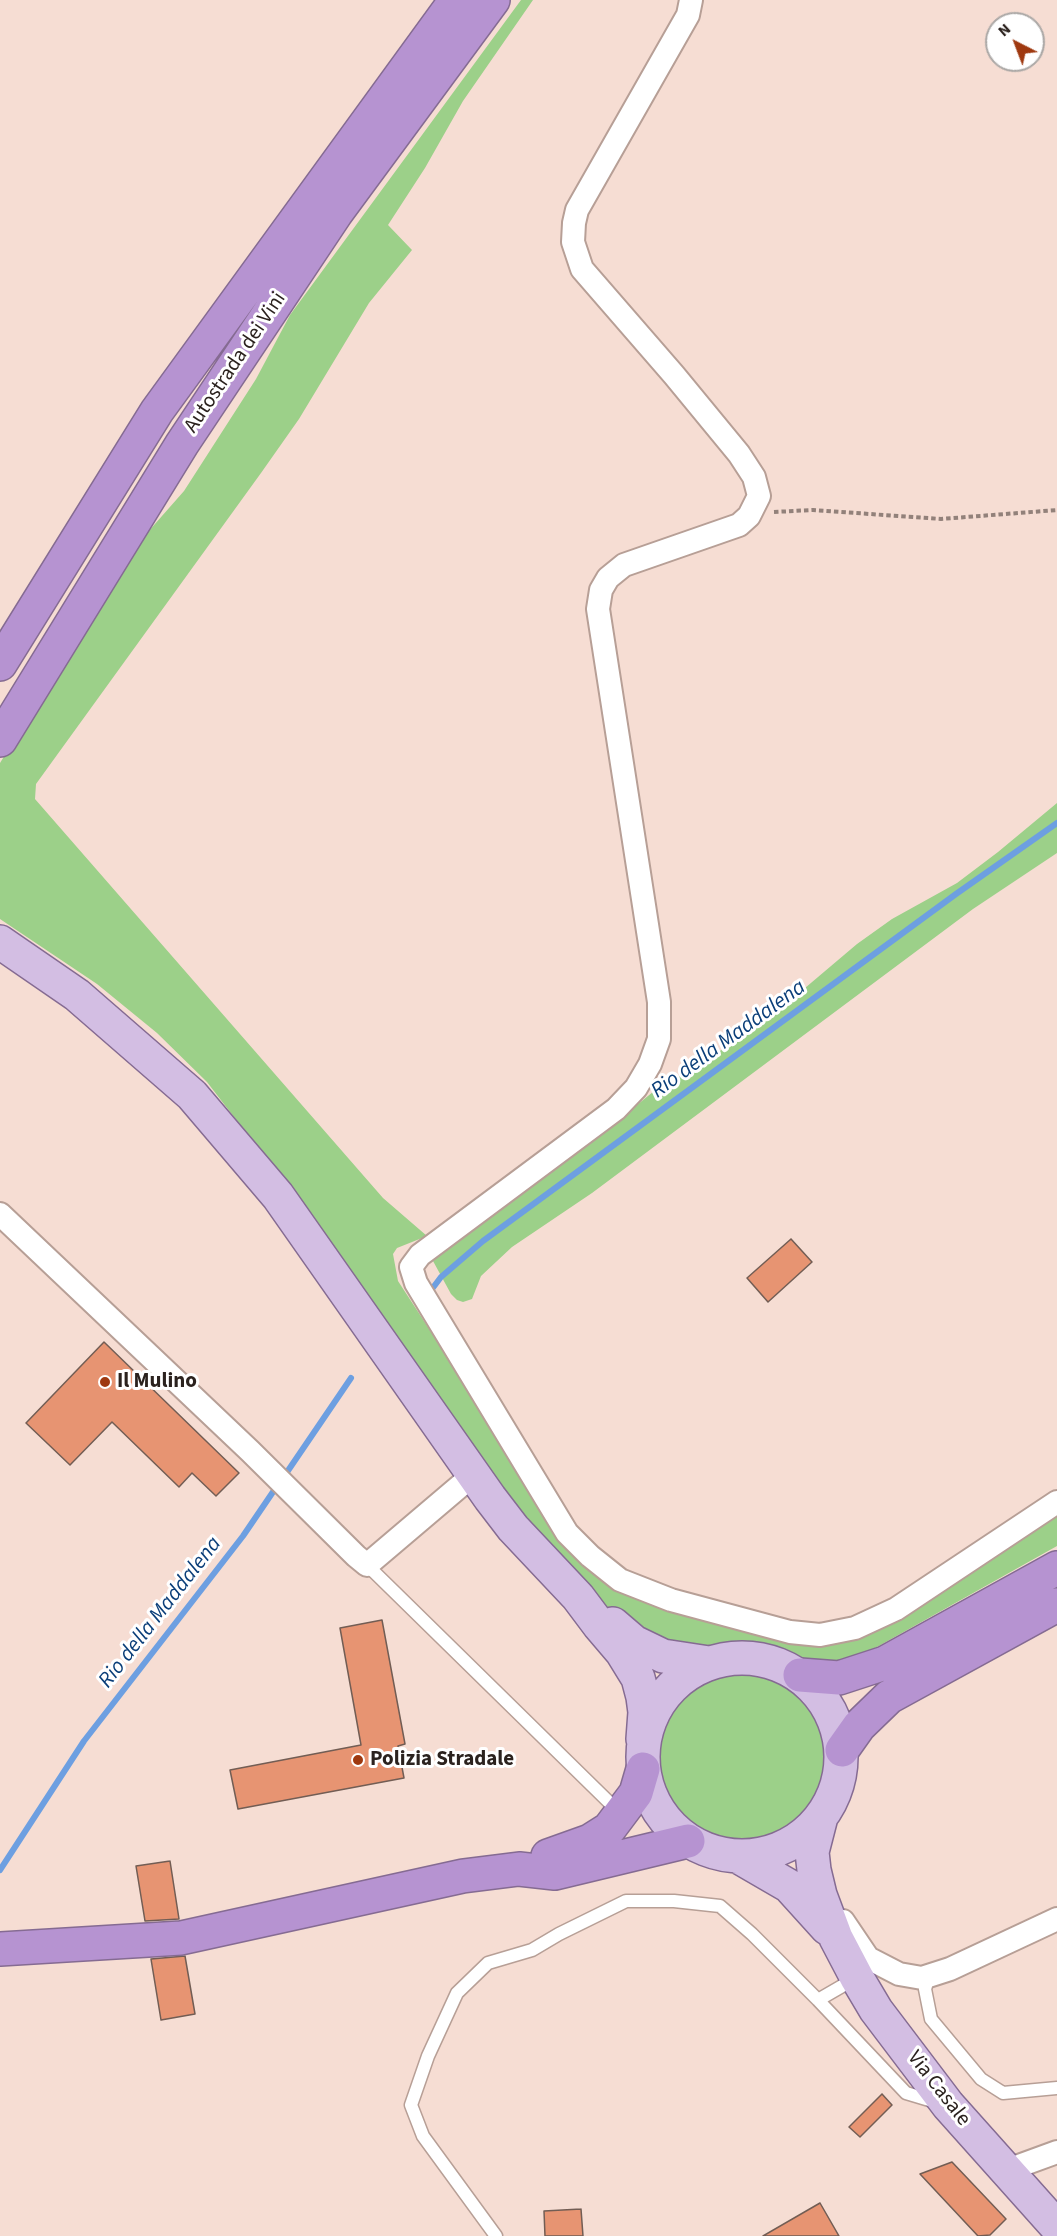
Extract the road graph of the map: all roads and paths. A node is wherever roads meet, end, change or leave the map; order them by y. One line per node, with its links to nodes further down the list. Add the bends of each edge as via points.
1 (456, 0): 4 (highway, Autostrada dei Vini)
2 (493, 0): 4 (highway, Autostrada dei Vini)
3 (691, 0): 6 (street, via 688,15 577,210 573,242 582,269 674,375 754,477 759,496)
4 (322, 207): 7 (highway, Autostrada dei Vini, via 157,411); 8 (highway, Autostrada dei Vini)
5 (1057, 510): 6 (path, via 941,519 813,510)
6 (749, 516): 12 (street, via 739,525 624,565 601,590 598,609 659,1002 659,1039 650,1064 636,1088 616,1109 420,1255 411,1267 567,1533 621,1580 671,1600 790,1632 820,1635 855,1628 896,1609)
7 (0, 664)
8 (0, 740)
9 (0, 942): 11 (main road, via 77,995 192,1095 278,1196)
10 (0, 1214): 13 (street)
11 (473, 1475): 13 (street); 15 (main road, via 513,1528)
12 (1057, 1502)
13 (367, 1565): 21 (lane)
14 (1057, 1569): 18 (highway, via 885,1663 839,1678)
15 (578, 1597): 17 (main road, via 648,1650); 20 (main road, via 638,1678 645,1712)
16 (1057, 1605): 19 (highway, via 889,1696)
17 (709, 1662): 18 (main road, via 743,1657 767,1660); 20 (main road, via 674,1684 656,1706)
18 (800, 1675): 19 (main road, via 828,1706)
19 (842, 1750): 22 (main road, via 835,1792)
20 (643, 1754): 21 (highway, via 636,1793); 23 (main road, via 648,1790 657,1810)
21 (621, 1815): 25 (highway, via 609,1829 590,1841)
22 (821, 1817): 24 (main road, via 799,1839 770,1852); 26 (main road, Via Casale, via 812,1852)
23 (688, 1841): 24 (main road, via 721,1855); 25 (highway, via 555,1873)
24 (739, 1857): 28 (main road, Via Casale, via 789,1886)
25 (519, 1869): 29 (highway, via 464,1876 180,1938)
26 (814, 1870): 28 (main road, Via Casale); 30 (street, via 868,1958 898,1974)
27 (1057, 1919): 30 (street)
28 (836, 1938): 31 (main road, Via Casale)
29 (0, 1949)
30 (929, 1976): 33 (lane, via 925,1989 931,2019 981,2079 1003,2092)
31 (857, 1978): 32 (lane); 34 (main road, Via Casale, via 876,2010)
32 (818, 2000): 34 (lane, via 906,2093); 38 (lane, via 720,1906 704,1903 626,1901 532,1950 488,1963 457,1993 411,2105 423,2136)
33 (1057, 2088)
34 (948, 2105): 36 (main road, Via Casale)
35 (1057, 2152): 36 (street)
36 (1005, 2171): 37 (main road, Via Casale)
37 (1057, 2227)
38 (495, 2236)

